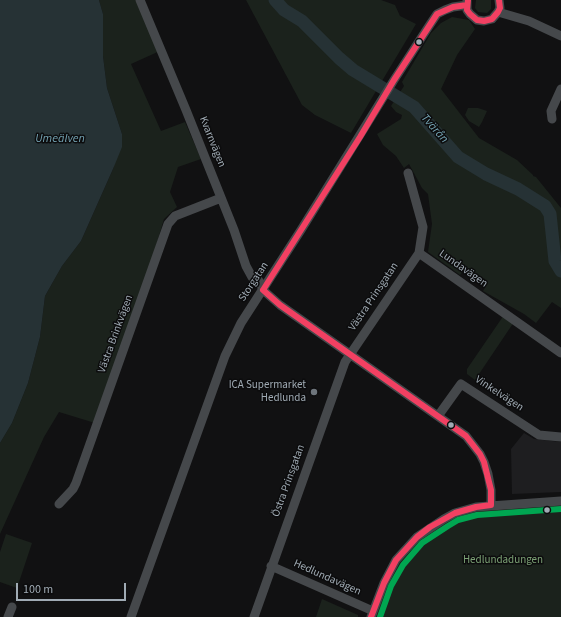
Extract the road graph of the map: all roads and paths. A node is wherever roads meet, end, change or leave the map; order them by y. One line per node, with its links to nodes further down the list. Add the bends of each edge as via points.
1 (140, 0): 9 (street, Kvarnvägen)
2 (499, 0): 4 (street)
3 (467, 3): 4 (street, via 467,10 473,18 480,21 492,19); 11 (street, Storgatan, via 437,14)
4 (498, 12): 5 (street, via 529,21)
5 (561, 36)
6 (561, 89): 7 (street, via 551,111)
7 (552, 119)
8 (408, 173): 10 (street, via 423,227)
9 (221, 198): 11 (street, Kvarnvägen, via 249,273 259,280); 17 (street, Västra Brinkvägen, via 175,216 168,224 73,490)
10 (419, 253): 12 (street, Lundavägen); 13 (street, Västra Prinsgatan)
11 (263, 290): 13 (street, Kvarnvägen); 23 (street, Storgatan, via 241,323 225,356)
12 (561, 353)
13 (350, 355): 14 (street, Kvarnvägen); 19 (street, Östra Prinsgatan, via 340,372)
14 (438, 416): 15 (street, Vinkelvägen, via 461,384 539,435); 18 (street, Kvarnvägen, via 466,436 480,454 488,474)
15 (561, 437)
16 (561, 502): 18 (street)
17 (59, 504)
18 (491, 506): 21 (street, via 455,513 417,537 396,560)
19 (271, 566): 21 (street, Hedlundavägen); 24 (street, Östra Prinsgatan)
20 (12, 607): 22 (street)
21 (372, 614)
22 (8, 617)
23 (131, 617)
24 (254, 617)

